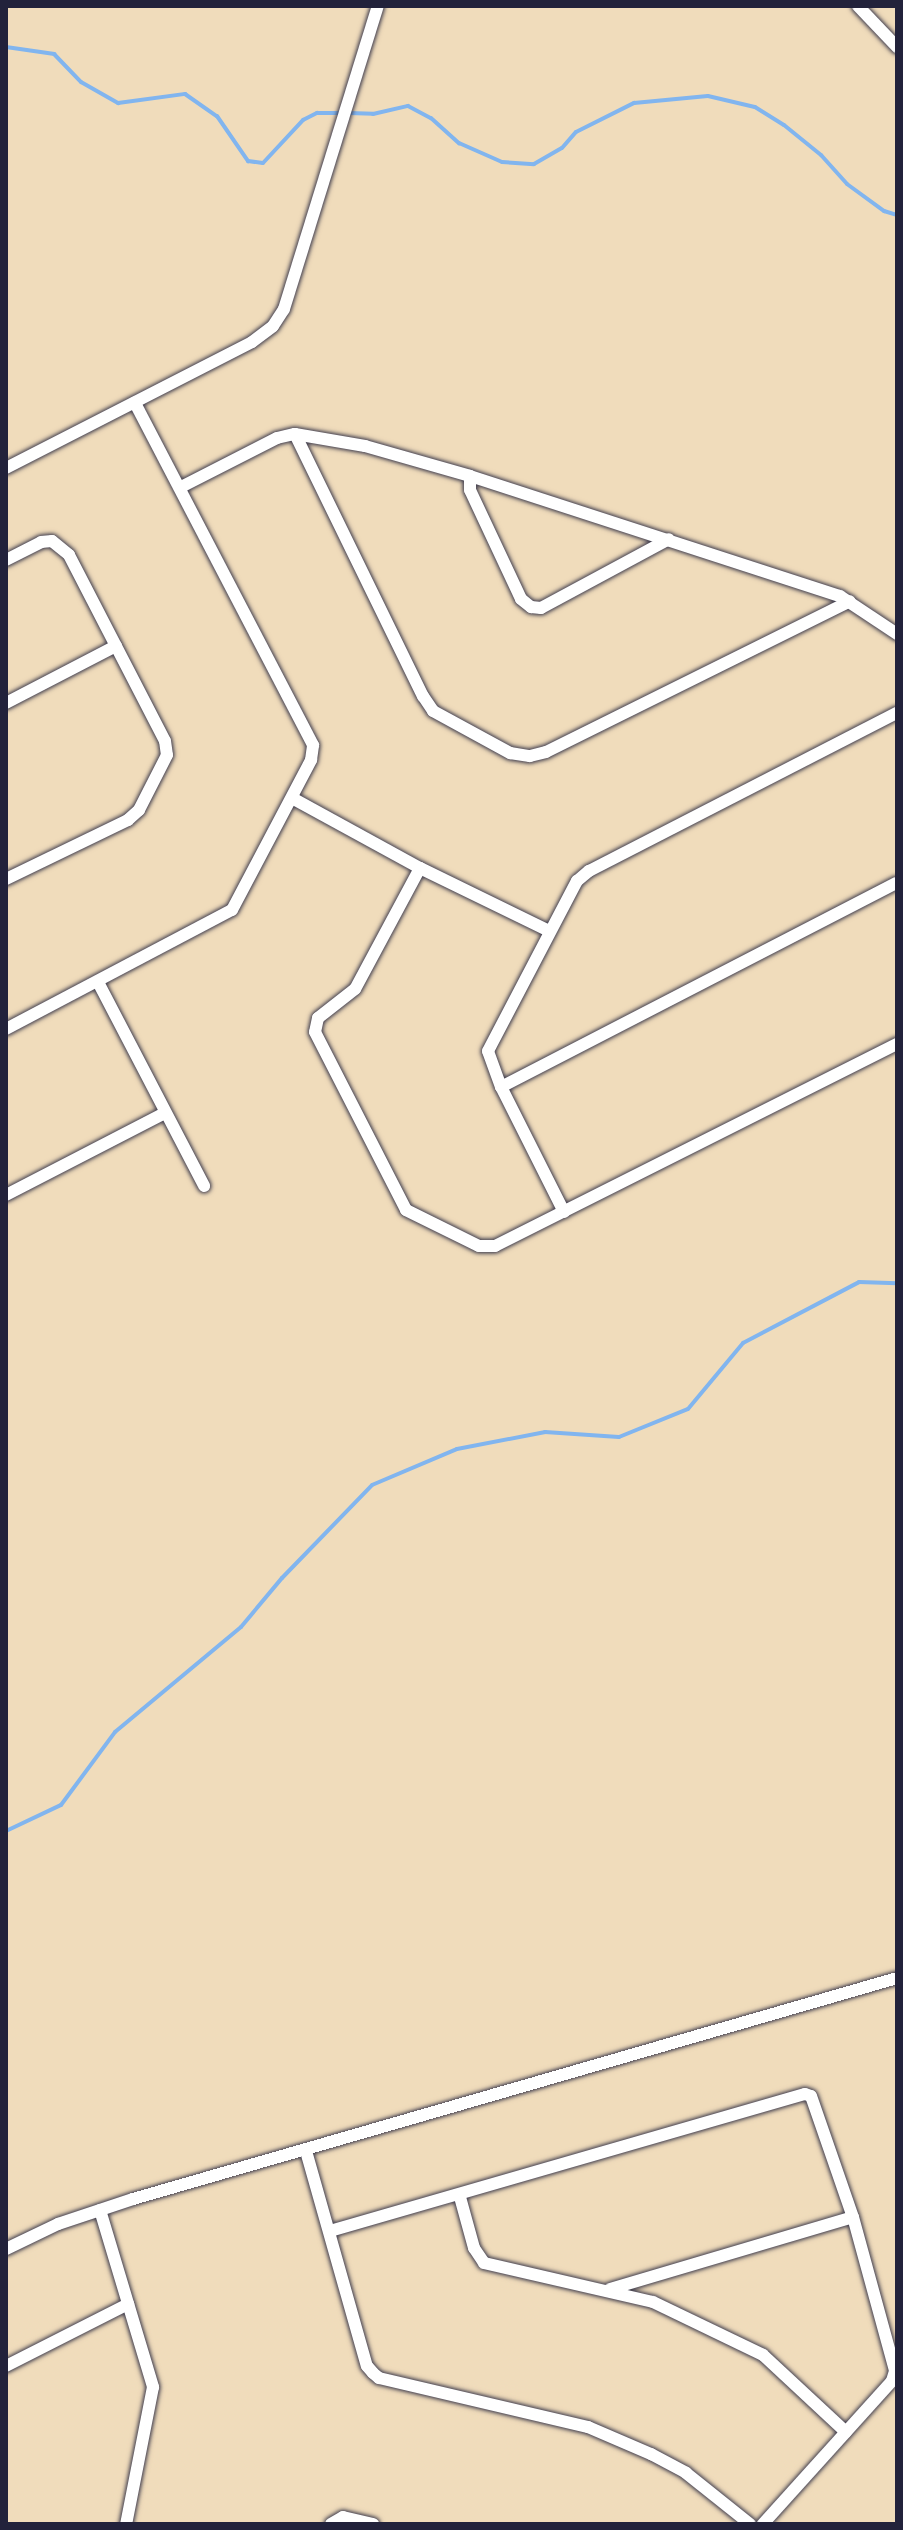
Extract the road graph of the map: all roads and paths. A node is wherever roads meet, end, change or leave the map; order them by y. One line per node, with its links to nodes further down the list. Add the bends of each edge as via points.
1 (378, 6): 4 (street, via 279,318 252,342)
2 (858, 6): 3 (street)
3 (897, 47)
4 (135, 403): 6 (street); 8 (street)
5 (295, 434): 7 (street, via 365,446); 8 (street); 11 (street, via 433,711 510,753 546,752)
6 (6, 468)
7 (470, 476): 9 (street); 9 (street, via 470,490 521,599 531,607 541,608)
8 (181, 487): 16 (street, via 313,745)
9 (669, 539): 11 (street)
10 (6, 560): 13 (street, via 41,542 62,546)
11 (850, 601): 12 (street)
12 (897, 634)
13 (116, 646): 14 (street); 18 (street, via 165,741 167,755 139,810 128,820)
14 (6, 703)
15 (897, 713): 20 (street, via 589,871 577,881)
16 (292, 798): 17 (street); 21 (street, via 232,910)
17 (420, 868): 20 (street); 28 (street, via 355,989 318,1018 315,1032 400,1200 416,1217 486,1247)
18 (7, 876)
19 (897, 883): 24 (street)
20 (549, 931): 24 (street, via 488,1051)
21 (98, 982): 22 (street); 25 (street)
22 (6, 1029)
23 (897, 1044): 28 (street)
24 (501, 1087): 28 (street)
25 (165, 1113): 26 (street); 27 (street)
26 (204, 1186)
27 (6, 1195)
28 (564, 1212)
29 (897, 1978): 30 (street)
30 (306, 2151): 32 (street); 34 (street)
31 (460, 2197): 33 (street, via 805,2094 814,2100); 34 (street); 36 (street, via 474,2248 484,2263)
32 (100, 2210): 35 (street); 37 (street)
33 (853, 2217): 36 (street); 39 (street, via 896,2362 892,2381)
34 (330, 2231): 43 (street, via 367,2366 379,2378 588,2427 686,2473)
35 (6, 2249)
36 (604, 2291): 39 (street, via 653,2302 763,2355)
37 (128, 2304): 38 (street); 40 (street, via 153,2397)
38 (6, 2366)
39 (846, 2432): 44 (street)
40 (126, 2524)
41 (331, 2524): 42 (street, via 343,2517)
42 (373, 2524)
43 (750, 2524)
44 (763, 2524)

